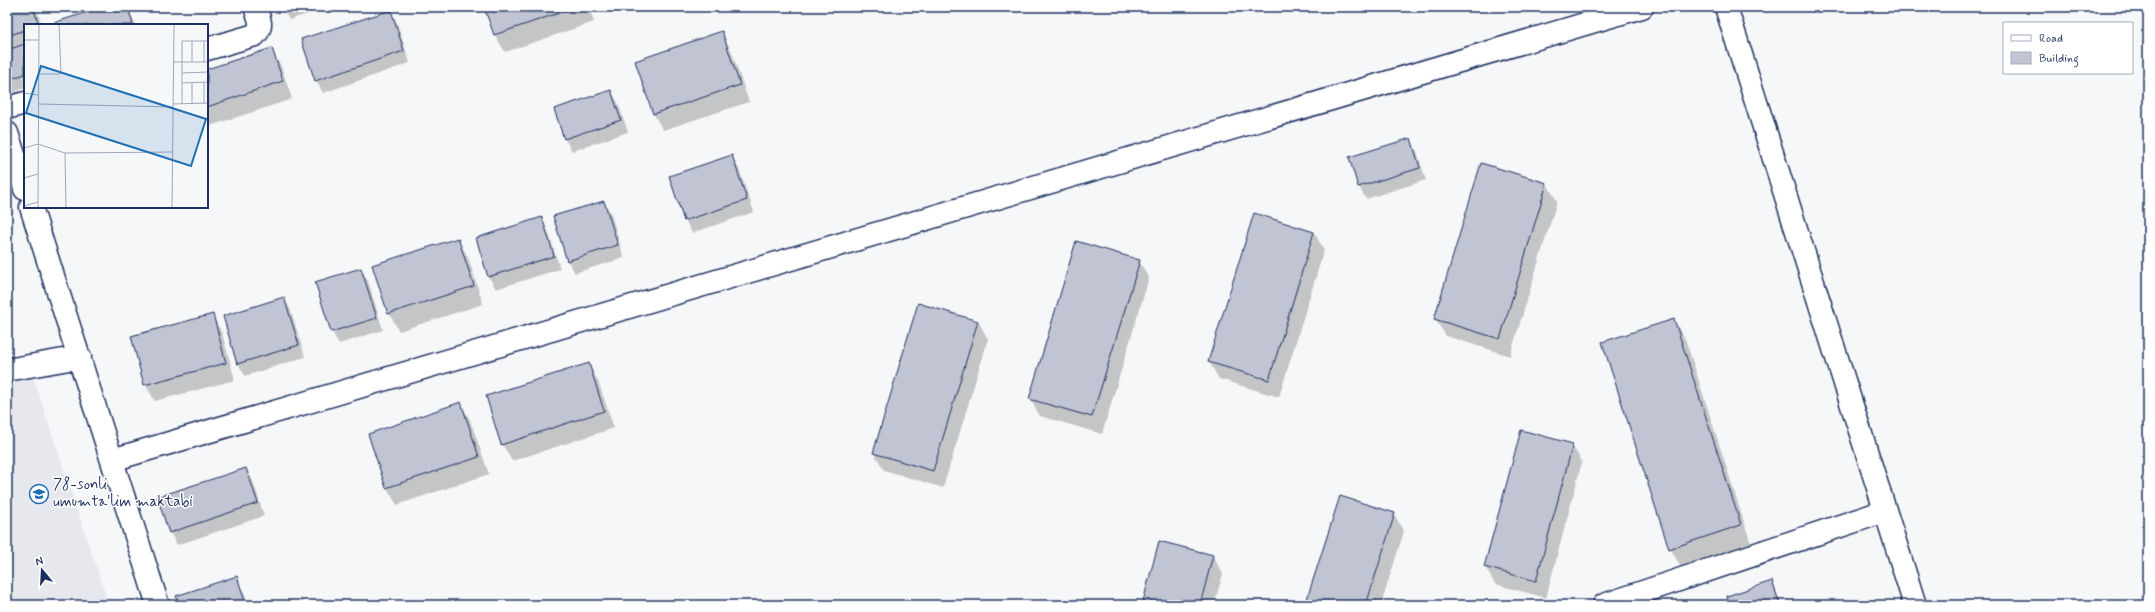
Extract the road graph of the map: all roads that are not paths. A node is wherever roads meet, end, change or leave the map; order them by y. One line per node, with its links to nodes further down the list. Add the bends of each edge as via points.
1 (256, 7): 4 (street, via 261,24 260,30 255,34)
2 (1642, 7): 12 (street)
3 (1726, 7): 13 (street)
4 (208, 49)
5 (24, 103): 6 (street)
6 (7, 108)
7 (7, 133): 8 (street)
8 (24, 186)
9 (31, 208): 10 (street)
10 (80, 357): 11 (street); 12 (street)
11 (7, 370)
12 (112, 460): 14 (street)
13 (1885, 511): 15 (street); 16 (street)
14 (158, 605)
15 (1604, 605)
16 (1914, 605)

